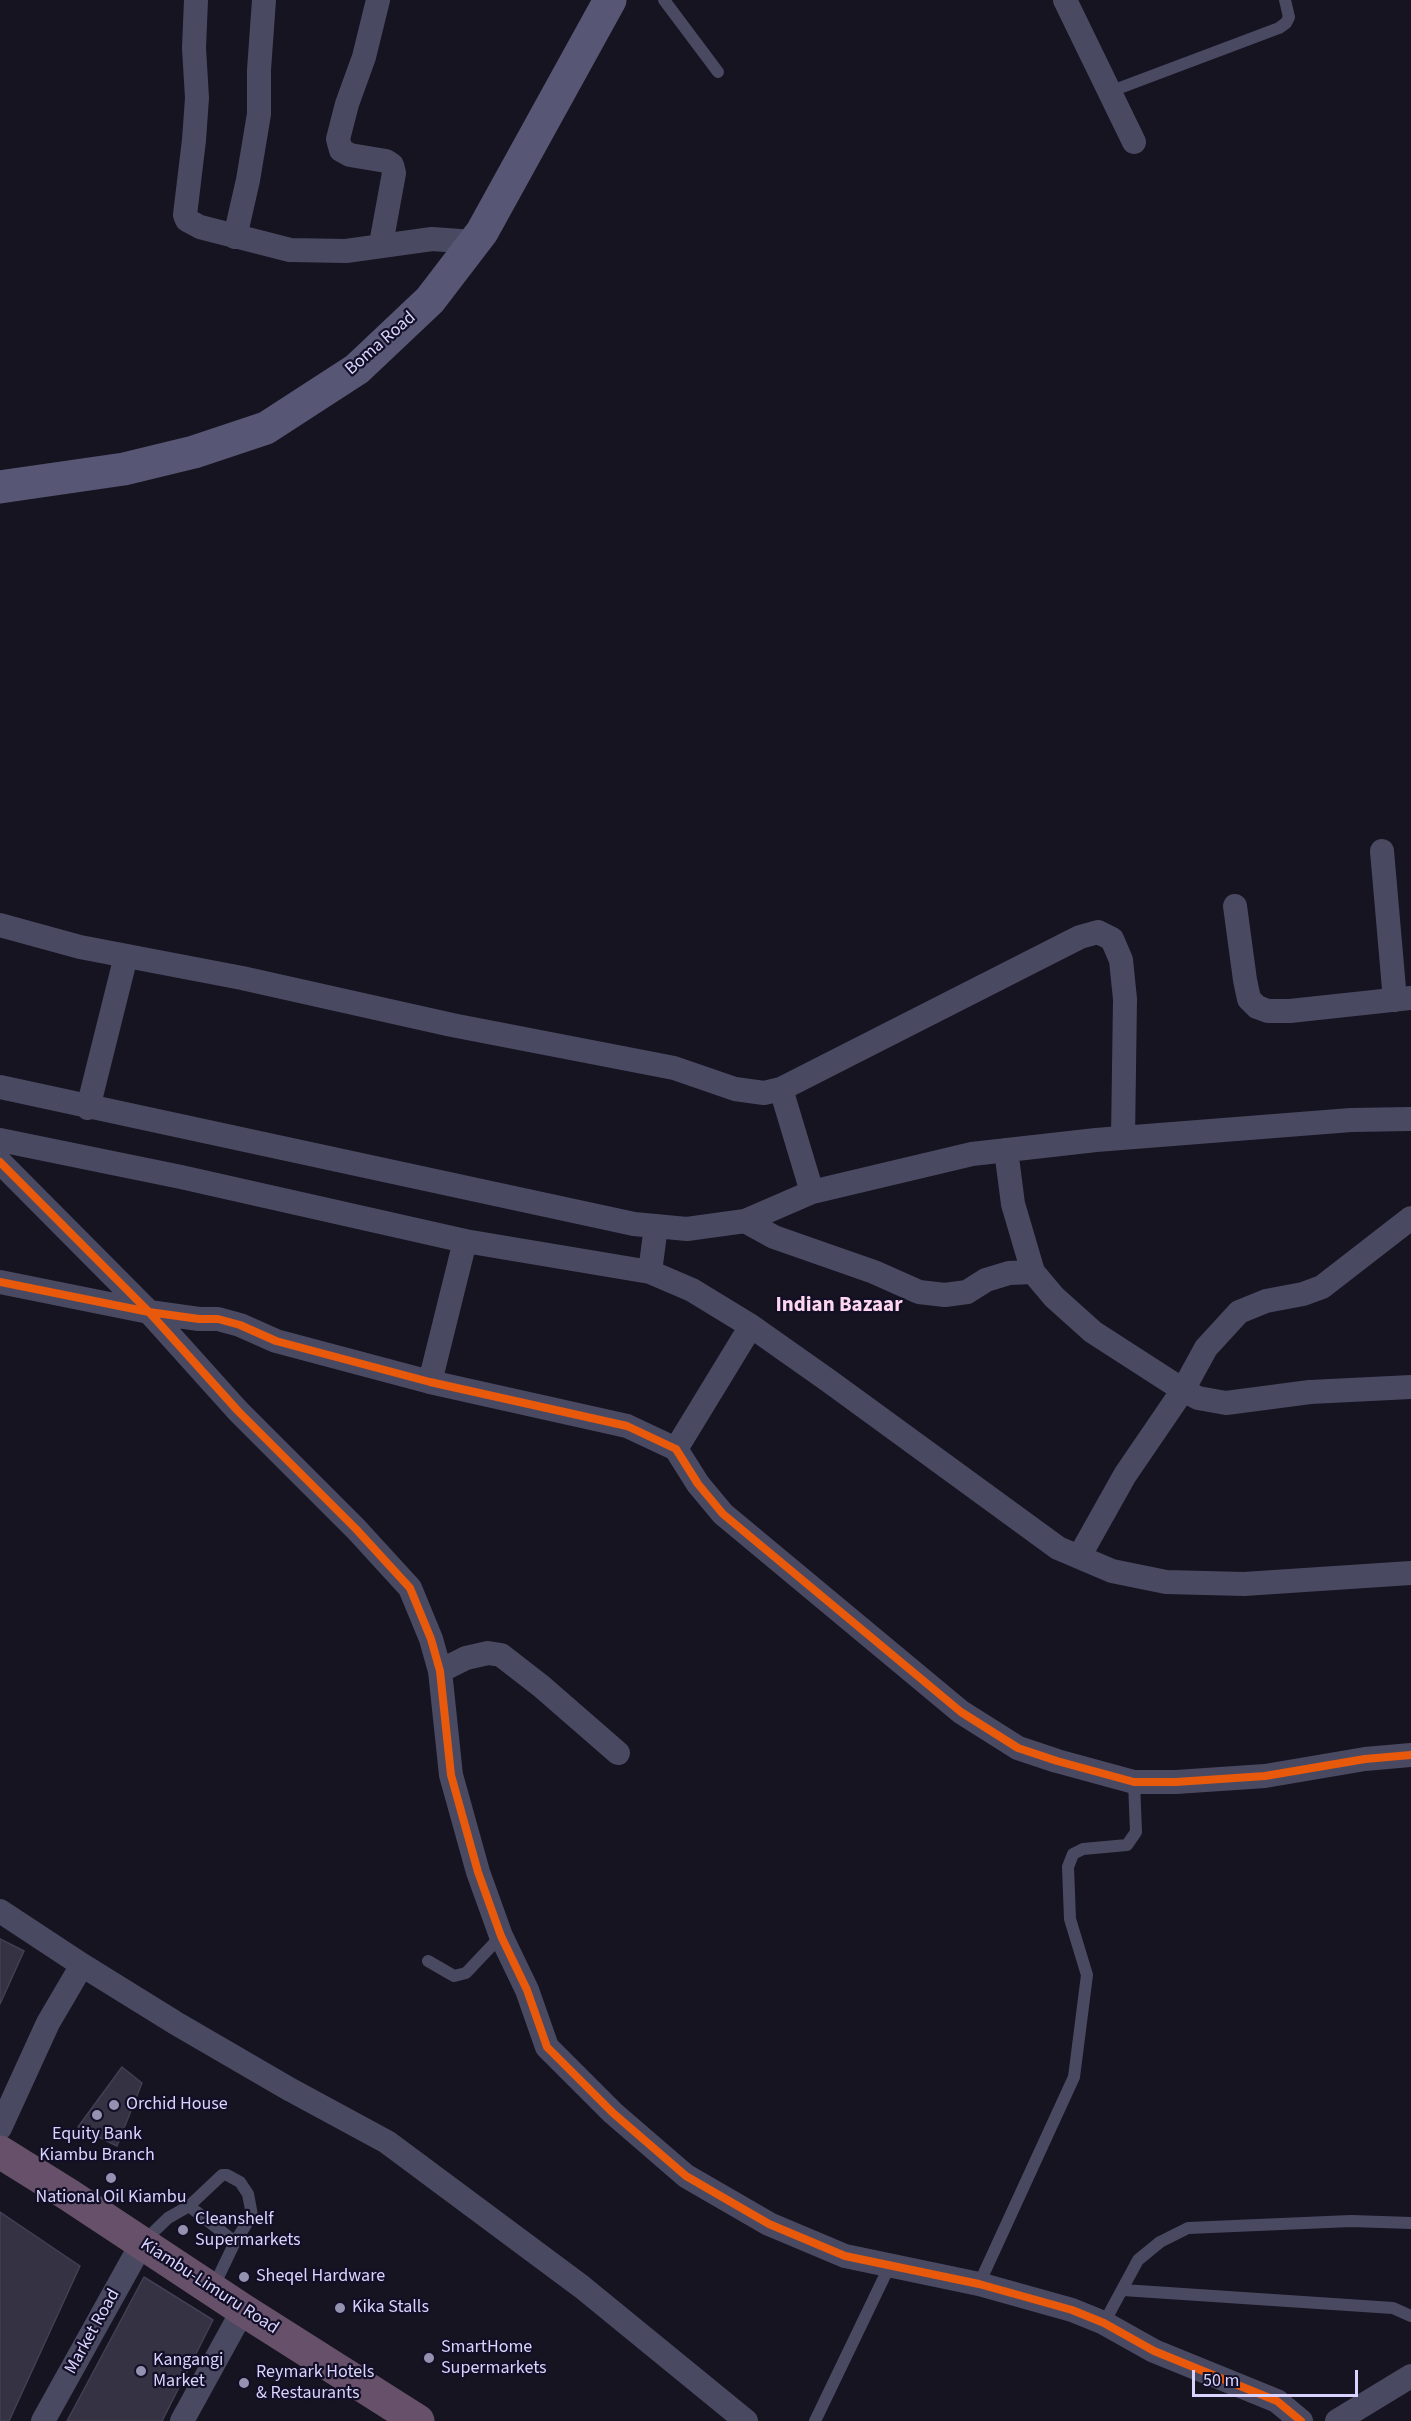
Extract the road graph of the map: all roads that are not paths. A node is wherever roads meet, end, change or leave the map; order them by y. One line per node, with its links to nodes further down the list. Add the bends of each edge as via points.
1 (195, 0): 11 (street, via 197,98 185,215 200,227)
2 (264, 0): 11 (street, via 259,114)
3 (378, 0): 13 (street, via 338,139 341,150 350,155 392,165 394,173)
4 (610, 0): 12 (main road, Boma Road)
5 (664, 0): 8 (lane)
6 (1065, 0): 9 (street)
7 (1285, 0): 9 (lane, via 1289,17 1279,28)
8 (718, 72)
9 (1109, 92): 10 (street)
10 (1134, 142)
11 (235, 237): 13 (street, via 290,250 346,251)
12 (474, 242): 13 (street, via 432,239); 14 (main road, Boma Road, via 430,300 357,369 266,428 194,452 124,469)
13 (381, 244)
14 (0, 487)
15 (1382, 851): 19 (street)
16 (1235, 906): 19 (street, via 1249,999 1257,1007 1290,1011)
17 (0, 925): 18 (street)
18 (126, 956): 21 (street, via 674,1068 735,1089 764,1093); 22 (street)
19 (1403, 999)
20 (0, 1087): 22 (street)
21 (781, 1089): 24 (street, via 1080,937 1098,932 1112,939 1120,960 1125,999); 28 (street)
22 (88, 1108): 31 (street)
23 (1411, 1119): 24 (street)
24 (1123, 1138): 26 (street)
25 (0, 1140): 32 (street)
26 (1006, 1150): 28 (street, via 972,1154); 34 (street, via 1013,1204)
27 (0, 1162): 36 (street)
28 (812, 1192): 30 (street)
29 (1411, 1218): 40 (street, via 1322,1287 1239,1312 1206,1348)
30 (745, 1221): 31 (street, via 687,1229); 34 (street, via 774,1237 919,1292 967,1292 997,1276)
31 (656, 1226): 33 (street)
32 (465, 1241): 33 (street); 38 (street)
33 (650, 1272): 37 (street, via 692,1290)
34 (1033, 1272): 40 (street, via 1093,1332)
35 (0, 1282): 36 (street)
36 (149, 1312): 38 (street, via 218,1319 276,1341); 44 (street, via 238,1411 410,1588)
37 (751, 1326): 41 (street); 42 (street, via 1058,1548)
38 (430, 1382): 41 (street, via 627,1426)
39 (1411, 1387): 40 (street, via 1310,1392 1226,1403 1197,1398)
40 (1183, 1390): 42 (street, via 1125,1475)
41 (676, 1449): 47 (street, via 723,1514 962,1712 1018,1748)
42 (1079, 1557): 43 (street, via 1112,1571 1166,1582 1244,1584)
43 (1411, 1573)
44 (440, 1671): 45 (street, via 466,1658 488,1653 501,1655); 49 (street, via 451,1775)
45 (618, 1753)
46 (1411, 1755): 47 (street, via 1265,1776)
47 (1134, 1782): 59 (lane, via 1136,1832 1127,1845 1083,1849 1073,1854 1068,1867 1070,1919 1087,1975 1074,2077)
48 (0, 1911): 51 (street)
49 (501, 1936): 50 (lane, via 466,1973 454,1976); 58 (street, via 548,2047 612,2113 686,2176 769,2224 844,2256)
50 (428, 1961)
51 (82, 1965): 52 (street, via 48,2023); 69 (street, via 291,2090 387,2142 582,2287)
52 (0, 2128)
53 (0, 2152): 56 (highway, Kiambu-Limuru Road)
54 (189, 2206): 56 (lane, via 168,2218); 57 (lane); 57 (lane, via 222,2175 240,2182 248,2194 252,2215)
55 (1411, 2223): 61 (lane, via 1351,2221 1188,2228 1160,2242 1138,2260)
56 (142, 2242): 60 (highway, Kiambu-Limuru Road); 66 (street, Market Road)
57 (235, 2242): 60 (lane)
58 (890, 2265): 59 (street); 70 (lane)
59 (979, 2284): 64 (street, via 1072,2310)
60 (212, 2289): 62 (highway, Kiambu-Limuru Road)
61 (1123, 2290): 63 (lane, via 1394,2308); 64 (lane)
62 (243, 2310): 67 (street); 68 (highway, Kiambu-Limuru Road)
63 (1411, 2316)
64 (1104, 2324): 71 (street, via 1154,2351 1277,2401)
65 (1411, 2376): 72 (street)
66 (44, 2421)
67 (182, 2421)
68 (418, 2421)
69 (746, 2421)
70 (815, 2421)
71 (1301, 2421)
72 (1337, 2421)

